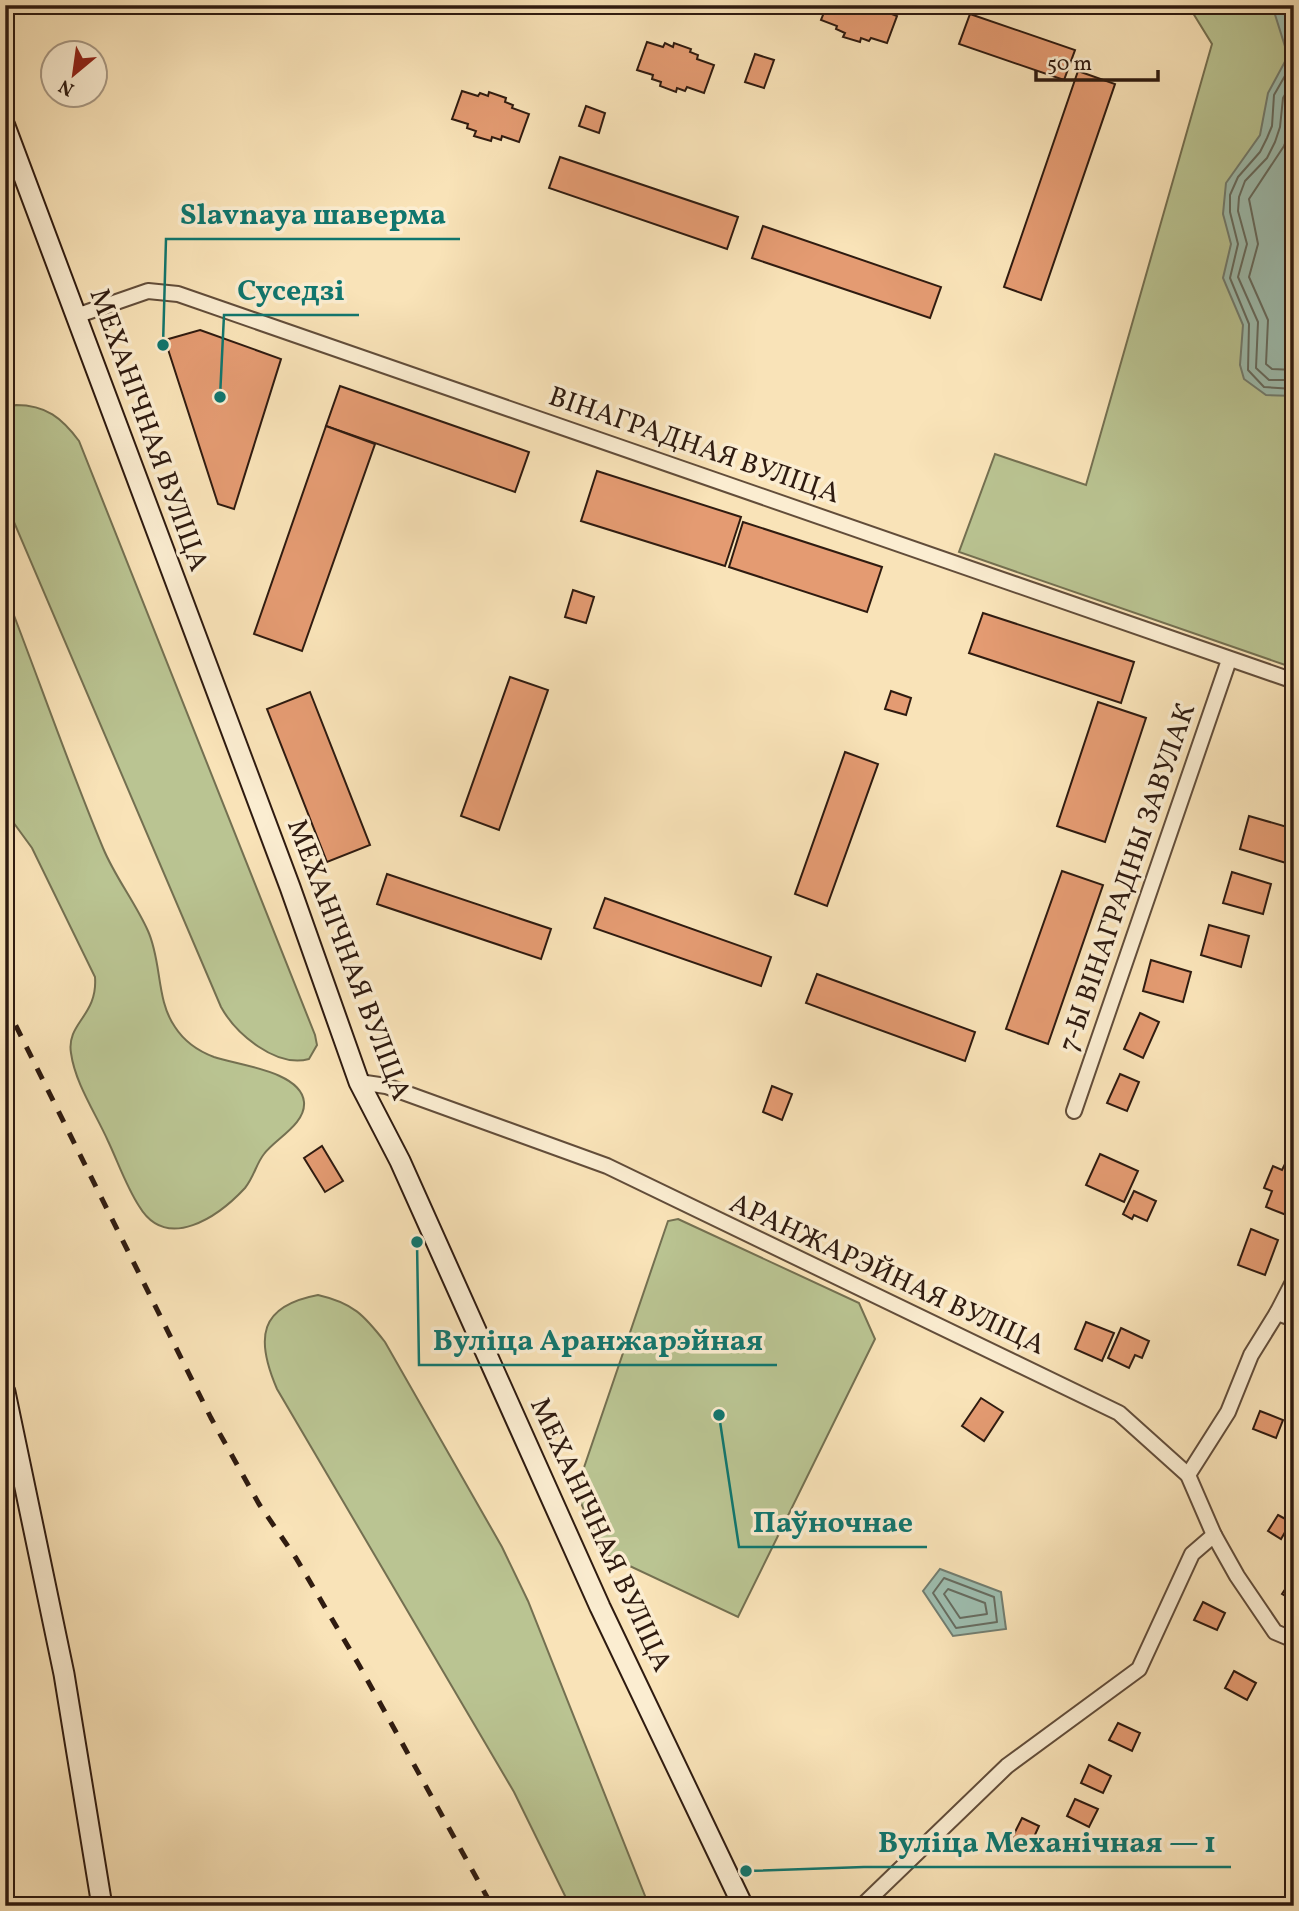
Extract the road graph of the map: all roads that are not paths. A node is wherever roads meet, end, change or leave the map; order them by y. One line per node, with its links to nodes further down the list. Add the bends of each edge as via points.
1 (5, 127): 2 (street, МЕХАНІЧНАЯ ВУЛІЦА)
2 (76, 316): 3 (street, ВІНАГРАДНАЯ ВУЛІЦА, via 148,291 178,294); 5 (street, МЕХАНІЧНАЯ ВУЛІЦА)
3 (1229, 660): 4 (street, ВІНАГРАДНАЯ ВУЛІЦА); 6 (street, 7-Ы ВІНАГРАДНЫ ЗАВУЛАК)
4 (1294, 681)
5 (359, 1083): 11 (street, АРАНЖАРЭЙНАЯ ВУЛІЦА, via 386,1086 607,1166 1119,1413); 15 (street, МЕХАНІЧНАЯ ВУЛІЦА, via 400,1161 600,1608)
6 (1074, 1111)
7 (1294, 1280): 8 (street)
8 (1277, 1313): 9 (street); 11 (street, via 1251,1355 1228,1412)
9 (1294, 1319)
10 (5, 1392): 14 (street, via 64,1674)
11 (1188, 1475): 12 (street, АРАНЖАРЭЙНАЯ ВУЛІЦА)
12 (1214, 1535): 13 (street, АРАНЖАРЭЙНАЯ ВУЛІЦА, via 1275,1632); 16 (street, via 1192,1554 1139,1669 1007,1766)
13 (1294, 1640)
14 (102, 1906)
15 (743, 1906)
16 (862, 1906)

